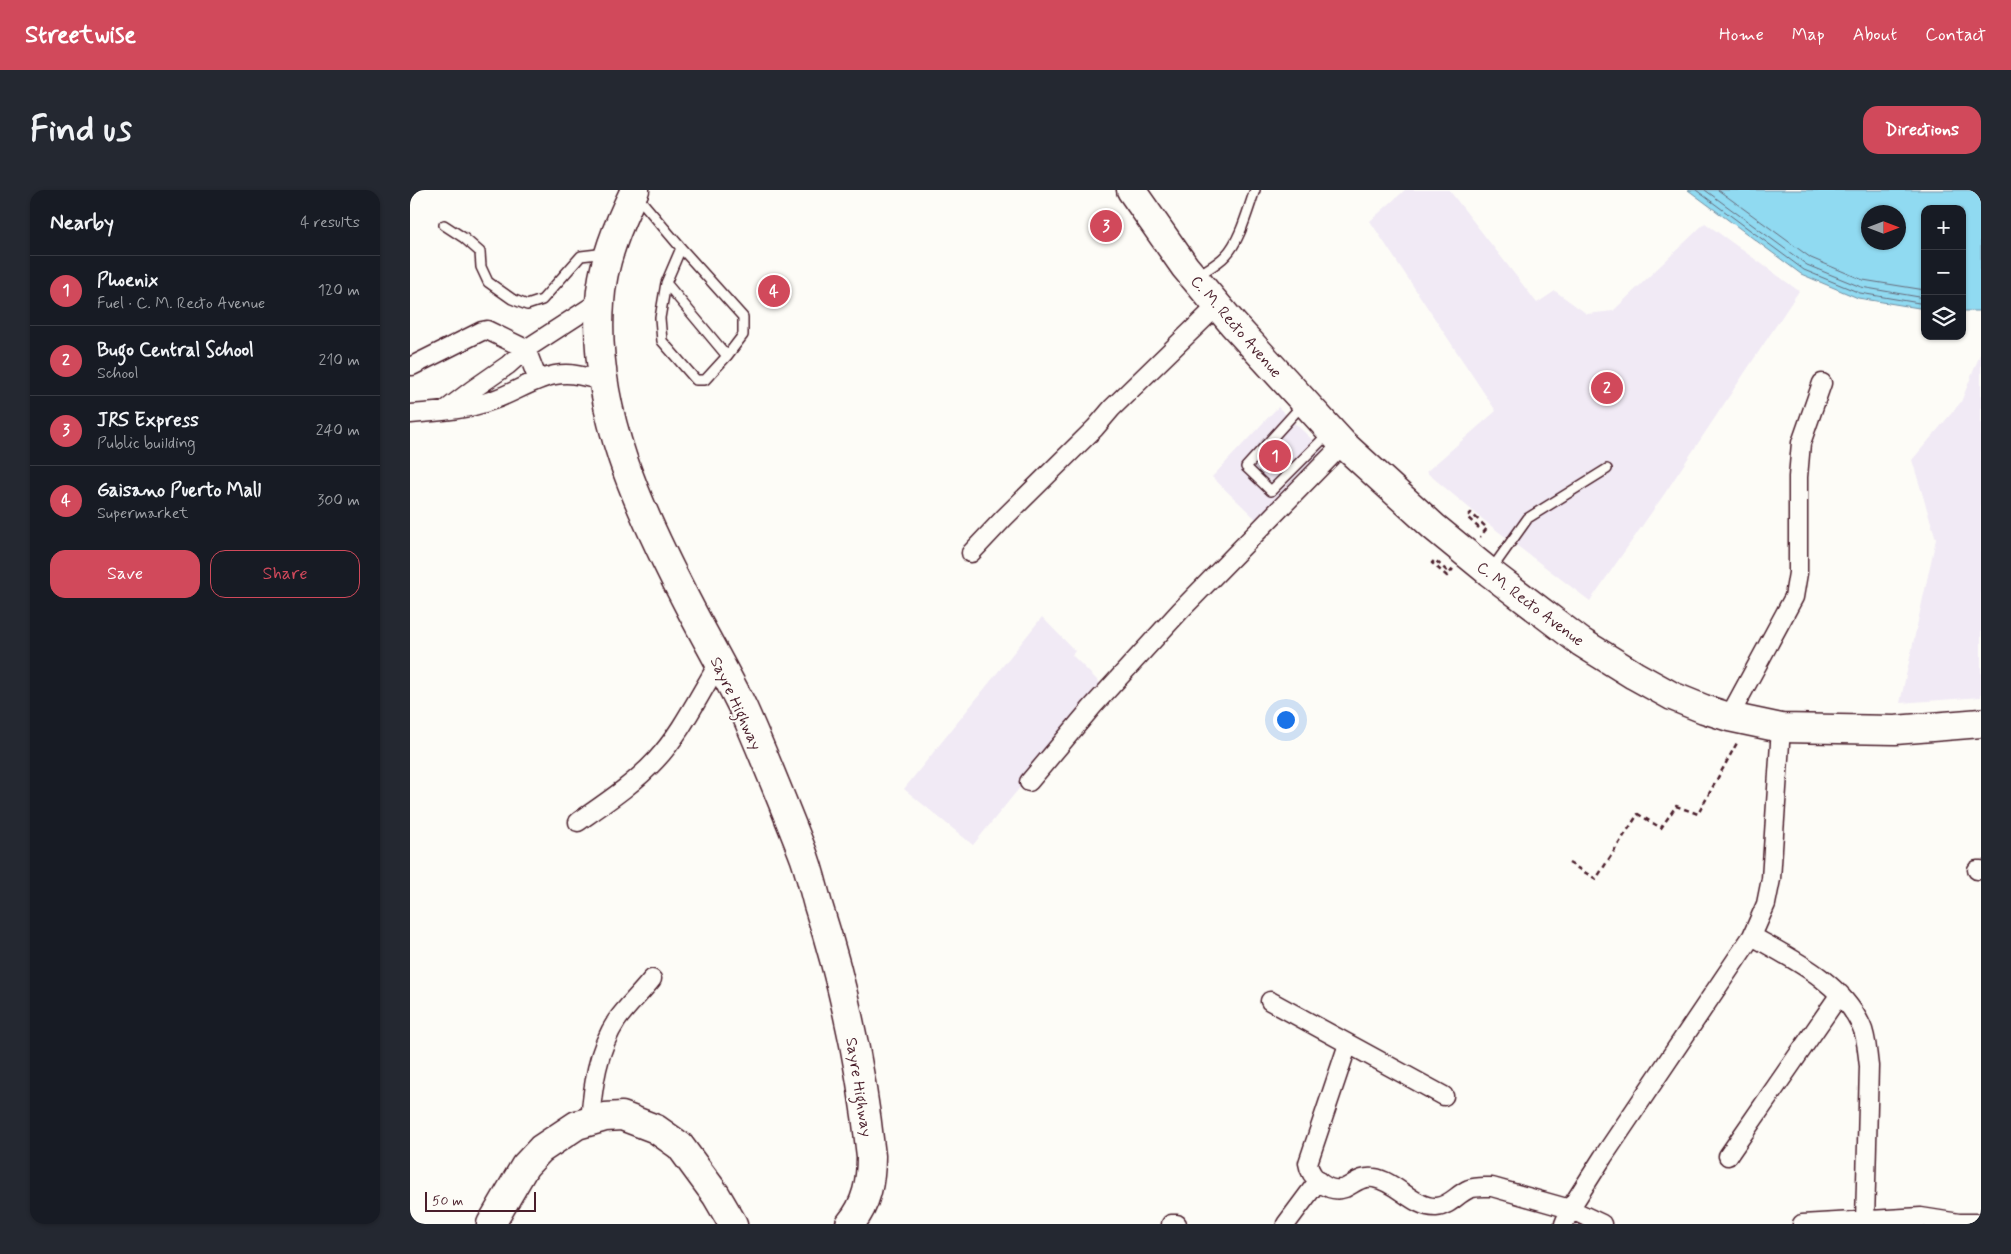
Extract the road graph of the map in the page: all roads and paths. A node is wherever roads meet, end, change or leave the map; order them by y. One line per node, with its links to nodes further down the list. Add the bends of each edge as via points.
1 (1113, 190): 9 (highway, C. M. Recto Avenue, via 1149,237)
2 (1131, 190): 9 (highway, C. M. Recto Avenue)
3 (1147, 190): 9 (highway, C. M. Recto Avenue, via 1165,215)
4 (1255, 190): 9 (lane, via 1227,254 1214,266)
5 (634, 191): 7 (lane); 8 (highway, Sayre Highway)
6 (444, 225): 8 (lane, via 480,252 480,267 488,282 512,299 527,304 542,300 581,256)
7 (681, 248): 10 (lane); 14 (lane, via 743,317 743,335)
8 (609, 253): 11 (highway, Sayre Highway)
9 (1190, 272): 12 (highway, C. M. Recto Avenue)
10 (666, 283): 14 (lane); 14 (lane, via 660,318 662,341 696,380 705,380)
11 (600, 301): 13 (street); 17 (highway, Sayre Highway, via 599,344)
12 (1218, 305): 19 (highway, C. M. Recto Avenue); 26 (street)
13 (526, 349): 15 (street, via 487,330); 16 (street); 20 (street)
14 (727, 356)
15 (412, 366)
16 (538, 380): 17 (street, via 565,374); 20 (street, via 494,400)
17 (604, 381): 30 (highway, Sayre Highway, via 617,443 632,487 686,602)
18 (1822, 383): 31 (street, via 1801,443 1798,573 1794,597)
19 (1305, 402): 22 (highway, C. M. Recto Avenue); 22 (lane, via 1246,467 1271,491)
20 (443, 412): 21 (street)
21 (410, 414)
22 (1337, 437): 29 (highway, C. M. Recto Avenue, via 1434,527); 34 (street, via 1093,706)
23 (1607, 469): 29 (lane, via 1528,518)
24 (1479, 528): 25 (path, via 1467,517 1471,513)
25 (1487, 528)
26 (970, 554)
27 (1447, 571): 28 (path, via 1435,560 1432,563 1446,576)
28 (1451, 571)
29 (1489, 572): 31 (highway, C. M. Recto Avenue, via 1581,642 1634,675 1672,696)
30 (719, 663): 35 (street, via 657,760); 51 (highway, Sayre Highway, via 743,708 803,852 833,951 853,1044 871,1156 866,1196)
31 (1739, 720): 33 (highway, C. M. Recto Avenue); 36 (path, via 1698,814 1676,806 1661,828 1638,814 1596,879)
32 (1981, 723): 33 (highway, C. M. Recto Avenue, via 1895,730)
33 (1781, 728): 37 (street, via 1771,879 1766,904)
34 (1029, 782)
35 (578, 822)
36 (1569, 863)
37 (1752, 936): 39 (street, via 1817,974); 46 (street, via 1618,1133)
38 (652, 979): 43 (street, via 616,1021 594,1079)
39 (1840, 994): 44 (street); 47 (street, via 1861,1026 1869,1066)
40 (1270, 1001): 41 (street)
41 (1348, 1044): 42 (street); 45 (street, via 1308,1163)
42 (1444, 1096)
43 (590, 1120): 49 (highway, via 564,1132 541,1149 525,1166); 50 (highway, via 622,1116 669,1137 680,1146)
44 (1728, 1156)
45 (1318, 1181): 46 (street, via 1336,1189 1372,1177 1386,1181 1426,1206 1436,1207 1470,1188 1492,1187); 54 (street)
46 (1567, 1217): 55 (street)
47 (1865, 1220): 48 (street, via 1921,1217); 56 (street)
48 (1981, 1223)
49 (490, 1224)
50 (733, 1224)
51 (850, 1224)
52 (1171, 1224): 53 (street)
53 (1177, 1224)
54 (1286, 1224)
55 (1602, 1224)
56 (1802, 1224)

